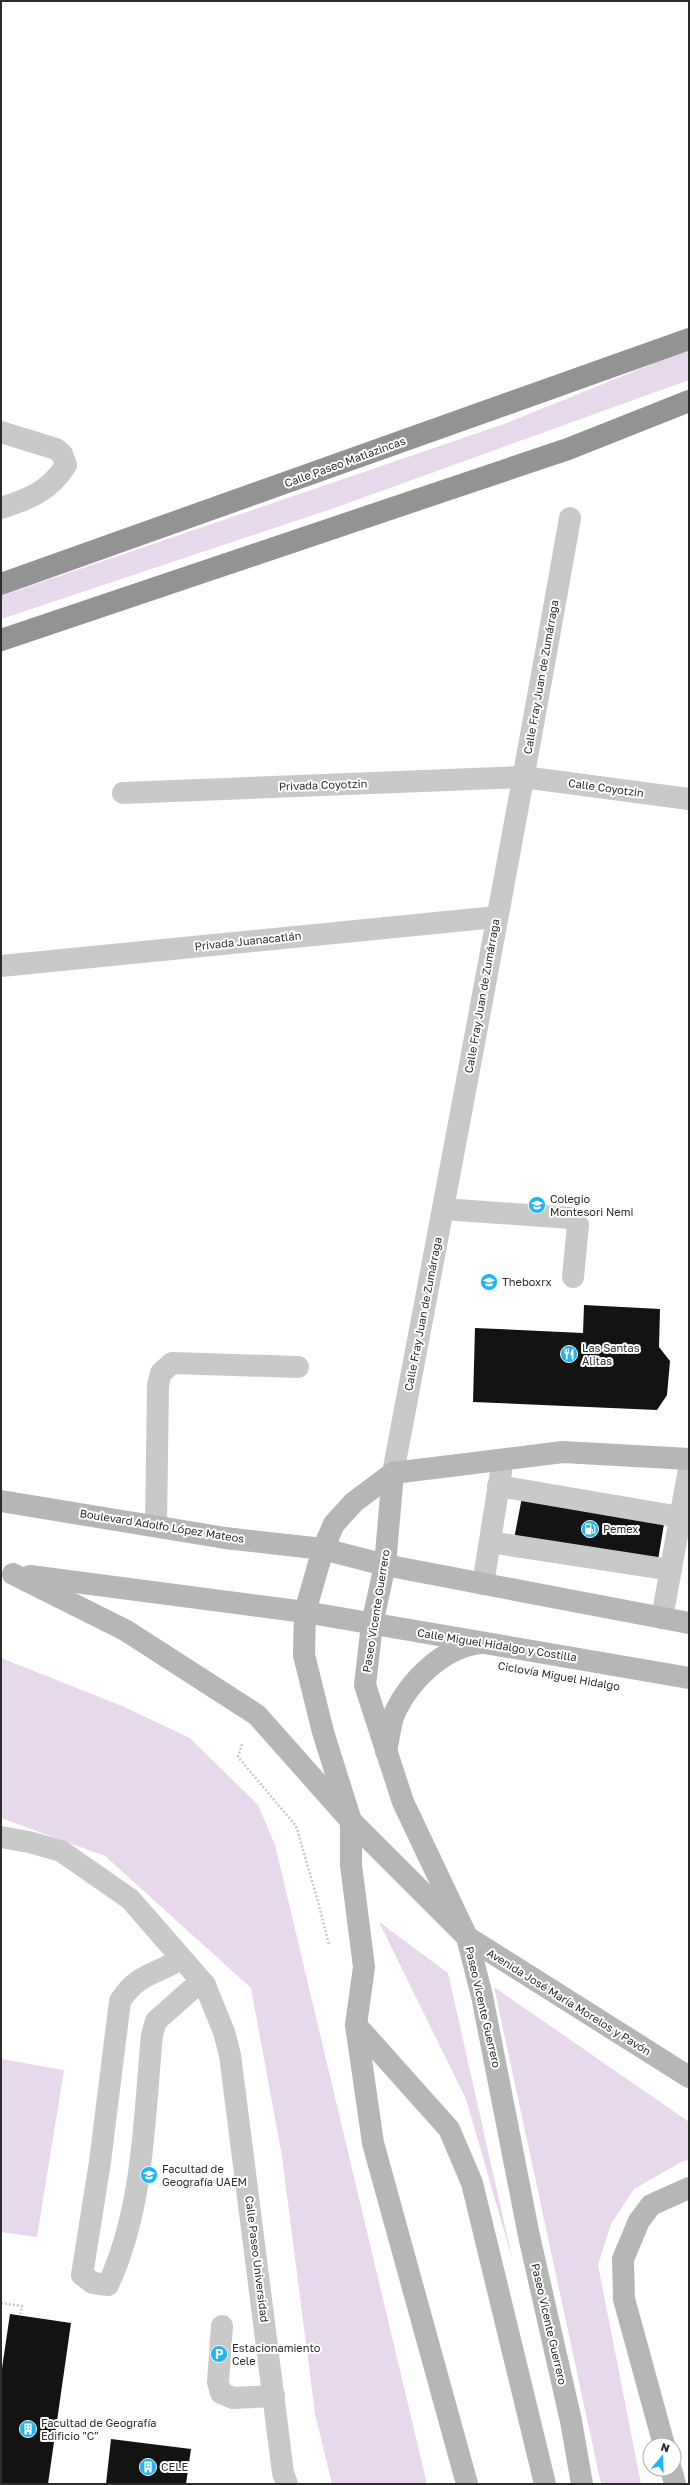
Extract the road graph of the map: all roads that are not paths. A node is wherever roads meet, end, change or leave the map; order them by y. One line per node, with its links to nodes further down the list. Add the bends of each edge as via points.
1 (689, 339): 6 (highway, Calle Paseo Matlazincas)
2 (689, 401): 7 (highway, via 568,449)
3 (1, 432): 4 (street, via 56,449 62,454 66,466 40,493)
4 (1, 508)
5 (570, 518): 8 (street, Calle Fray Juan de Zumárraga)
6 (1, 584)
7 (1, 640)
8 (523, 777): 9 (street, Privada Coyotzin); 10 (street, Calle Coyotzin); 11 (street, Calle Fray Juan de Zumárraga)
9 (123, 792)
10 (689, 799)
11 (496, 917): 12 (street, Privada Juanacatlán); 13 (street, Calle Fray Juan de Zumárraga)
12 (1, 966)
13 (443, 1209): 14 (street, via 571,1218 578,1226); 19 (street, Calle Fray Juan de Zumárraga)
14 (573, 1278)
15 (298, 1367): 23 (street, via 172,1363 161,1373 158,1385)
16 (504, 1459): 17 (main road, via 563,1452); 19 (main road); 20 (street)
17 (689, 1459)
18 (689, 1469): 22 (street)
19 (393, 1473): 25 (main road, via 354,1502 334,1524); 26 (main road, Paseo Vicente Guerrero)
20 (498, 1486): 22 (street); 24 (street)
21 (1, 1501): 23 (main road, Boulevard Adolfo López Mateos)
22 (680, 1517): 27 (street)
23 (156, 1526): 25 (main road, Boulevard Adolfo López Mateos, via 225,1538)
24 (490, 1542): 27 (street); 29 (street)
25 (323, 1549): 26 (main road); 30 (main road)
26 (385, 1565): 29 (main road); 33 (main road, Paseo Vicente Guerrero)
27 (670, 1570): 31 (street)
28 (7, 1573): 30 (main road); 37 (main road, via 125,1630 169,1656 256,1715)
29 (483, 1584): 31 (main road)
30 (305, 1612): 33 (main road, Calle Miguel Hidalgo y Costilla); 37 (main road, via 304,1655 323,1732)
31 (662, 1618): 32 (main road)
32 (689, 1623)
33 (372, 1624): 34 (main road, Calle Miguel Hidalgo y Costilla); 36 (main road, Paseo Vicente Guerrero, via 365,1684)
34 (491, 1642): 35 (main road, Calle Miguel Hidalgo y Costilla); 36 (main road, via 455,1650 425,1671 394,1712)
35 (689, 1678)
36 (386, 1752): 39 (main road, Paseo Vicente Guerrero, via 403,1802)
37 (351, 1821): 39 (main road, Avenida José María Morelos y Pavón); 42 (main road, via 351,1865 364,1967)
38 (1, 1837): 40 (street, Calle Paseo Universidad, via 61,1851 93,1872 130,1899)
39 (467, 1937): 43 (main road, Avenida José María Morelos y Pavón); 51 (main road, Paseo Vicente Guerrero, via 482,1996 529,2236 571,2421)
40 (181, 1959): 41 (street, Calle Paseo Universidad); 41 (street, via 145,1975 128,1988 120,2001 100,2162 82,2275 93,2283 108,2285 121,2257 137,2190 152,2035 156,2021 192,1989)
41 (205, 1985): 46 (street, Calle Paseo Universidad, via 224,2032 230,2055)
42 (356, 2026): 49 (main road, via 373,2143); 50 (main road, via 449,2129 472,2183)
43 (689, 2077)
44 (689, 2188): 47 (main road, via 651,2205 639,2221 623,2259 624,2299)
45 (222, 2326): 46 (street, via 218,2382 221,2393 233,2398)
46 (274, 2396): 48 (street, Calle Paseo Universidad, via 283,2473)
47 (662, 2437)
48 (287, 2484)
49 (467, 2484)
50 (545, 2484)
51 (582, 2484)

